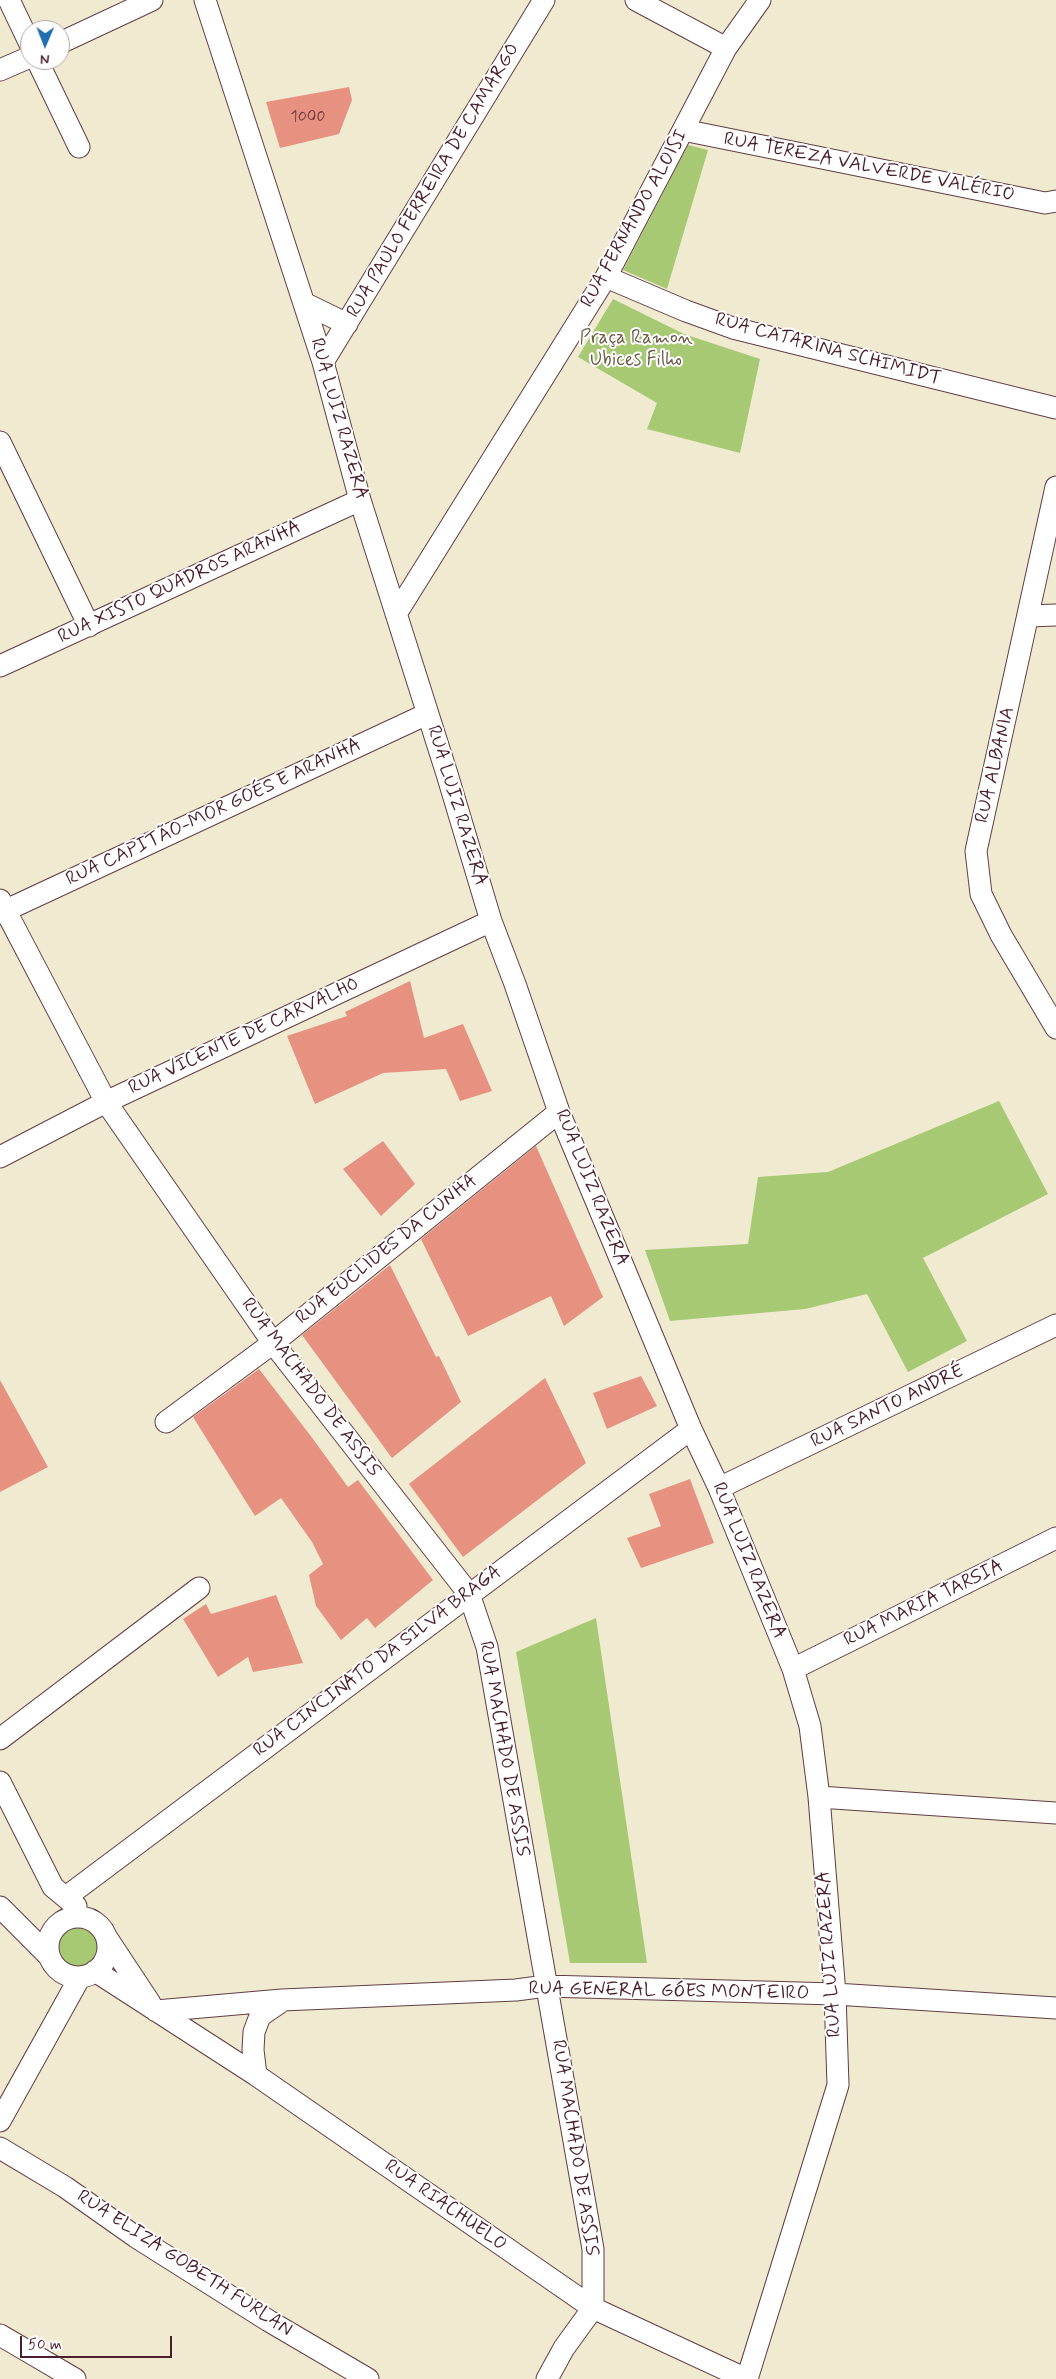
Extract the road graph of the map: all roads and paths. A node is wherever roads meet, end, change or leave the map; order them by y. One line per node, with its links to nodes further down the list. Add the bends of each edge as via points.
1 (9, 0): 7 (street)
2 (152, 0): 8 (street)
3 (205, 0): 17 (street, RUA LUIZ RAZERA)
4 (544, 0): 18 (street, RUA PAULO FERREIRA DE CAMARGO)
5 (636, 0): 9 (street)
6 (760, 0): 9 (street, RUA FERNANDO ALOISI)
7 (20, 23)
8 (70, 38)
9 (726, 48): 13 (street, RUA FERNANDO ALOISI)
10 (20, 61): 11 (street)
11 (0, 70)
12 (42, 70): 14 (street)
13 (683, 130): 15 (street, RUA TEREZA VALVERDE VALÉRIO, via 1046,203); 16 (street, RUA FERNANDO ALOISI)
14 (79, 147)
15 (1056, 201)
16 (606, 277): 20 (street, RUA CATARINA SCHIMIDT, via 733,328); 24 (street, RUA FERNANDO ALOISI)
17 (304, 303): 18 (street); 19 (street, RUA LUIZ RAZERA)
18 (347, 324): 19 (street, RUA PAULO FERREIRA DE CAMARGO)
19 (323, 362): 23 (street, RUA LUIZ RAZERA)
20 (1056, 408)
21 (0, 442): 27 (street)
22 (1056, 487): 26 (street, RUA ALBANIA)
23 (360, 500): 24 (street, RUA LUIZ RAZERA); 27 (street, RUA XISTO QUADROS ARANHA)
24 (396, 614): 29 (street, RUA LUIZ RAZERA)
25 (1056, 615): 26 (street)
26 (1029, 616): 32 (street, RUA ALBANIA, via 976,851 981,894 1001,935)
27 (89, 626): 28 (street, RUA XISTO QUADROS ARANHA)
28 (0, 666)
29 (427, 714): 30 (street, RUA CAPITÃO-MOR GOÉS E ARANHA); 31 (street, RUA LUIZ RAZERA)
30 (2, 908): 33 (street, RUA MACHADO DE ASSIS)
31 (491, 921): 33 (street, RUA VICENTE DE CARVALHO); 34 (street, RUA LUIZ RAZERA)
32 (1056, 1028)
33 (106, 1102): 35 (street, RUA VICENTE DE CARVALHO); 37 (street, RUA MACHADO DE ASSIS)
34 (559, 1112): 37 (street, RUA EUCLIDES DA CUNHA); 39 (street, RUA LUIZ RAZERA)
35 (0, 1157)
36 (1056, 1325): 40 (street, RUA SANTO ANDRÉ)
37 (273, 1343): 38 (street, RUA EUCLIDES DA CUNHA); 43 (street, RUA MACHADO DE ASSIS)
38 (166, 1422)
39 (691, 1429): 40 (street, RUA LUIZ RAZERA); 43 (street, RUA CINCINATO DA SILVA BRAGA)
40 (719, 1488): 44 (street, RUA LUIZ RAZERA)
41 (1056, 1538): 44 (street, RUA MARIA TARSIA)
42 (198, 1588): 45 (street)
43 (469, 1594): 49 (street, RUA CINCINATO DA SILVA BRAGA); 56 (street, RUA MACHADO DE ASSIS, via 487,1648)
44 (793, 1669): 47 (street, RUA LUIZ RAZERA, via 810,1726)
45 (0, 1739)
46 (0, 1782): 49 (street)
47 (818, 1797): 48 (street); 57 (street, RUA LUIZ RAZERA)
48 (1056, 1813)
49 (60, 1892): 51 (street); 52 (street)
50 (0, 1907): 54 (street)
51 (90, 1919): 52 (street, via 65,1919); 53 (street)
52 (52, 1930): 54 (street, via 48,1938)
53 (107, 1938): 55 (street, via 106,1956); 60 (street, RUA RIACHUELO)
54 (48, 1956): 55 (street, via 61,1972)
55 (88, 1974): 60 (street, RUA RIACHUELO); 62 (street)
56 (546, 1986): 57 (street, RUA GENERAL GÓES MONTEIRO); 58 (street, RUA GENERAL GÓES MONTEIRO); 64 (street, RUA MACHADO DE ASSIS, via 593,2249)
57 (835, 1994): 59 (street, RUA GENERAL GÓES MONTEIRO); 69 (street, RUA LUIZ RAZERA, via 838,2085)
58 (282, 2000): 60 (street, RUA GENERAL GÓES MONTEIRO); 61 (street, via 260,2016 257,2024 253,2050)
59 (1056, 2008)
60 (156, 2011): 61 (street, RUA RIACHUELO)
61 (256, 2075): 64 (street, RUA RIACHUELO)
62 (0, 2121)
63 (0, 2148): 67 (street, RUA ELIZA GOBETH FURLAN, via 269,2321)
64 (593, 2308): 68 (street, via 564,2348); 69 (street, RUA RIACHUELO)
65 (0, 2336): 66 (street)
66 (75, 2379)
67 (368, 2379)
68 (547, 2379)
69 (747, 2379)

